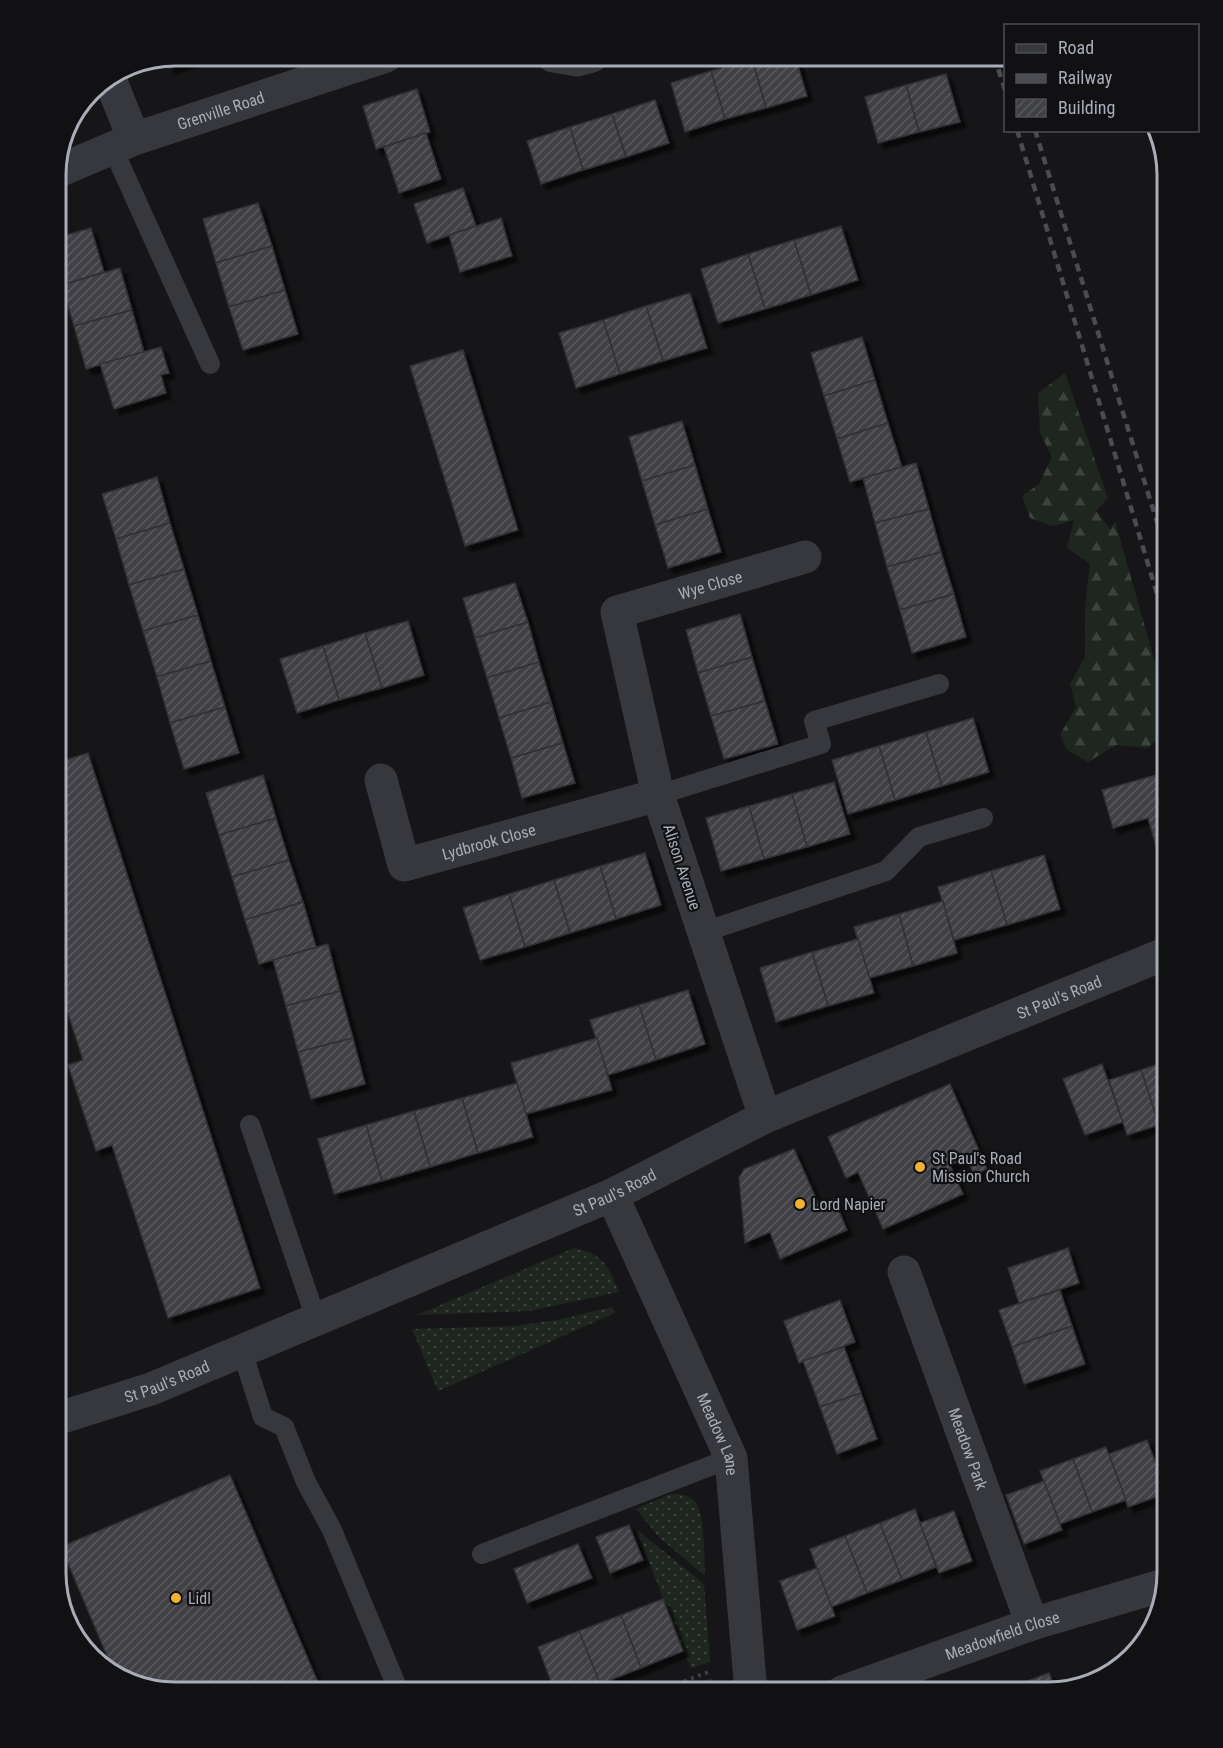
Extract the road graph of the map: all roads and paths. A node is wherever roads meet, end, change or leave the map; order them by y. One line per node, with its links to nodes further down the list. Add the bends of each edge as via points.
1 (356, 66): 3 (street, Grenville Road)
2 (111, 86): 3 (street)
3 (124, 144): 4 (street, Grenville Road); 5 (lane)
4 (66, 168)
5 (210, 364)
6 (805, 557): 7 (street, Wye Close)
7 (616, 612): 10 (street, Alison Avenue)
8 (939, 684): 10 (lane, via 814,721 821,744)
9 (381, 780): 10 (street, Lydbrook Close, via 404,865)
10 (658, 795): 12 (street, Alison Avenue)
11 (983, 818): 12 (lane, via 919,837 886,871)
12 (704, 932): 14 (street, Alison Avenue)
13 (1157, 957): 14 (street, St Paul's Road)
14 (765, 1117): 16 (street, St Paul's Road)
15 (250, 1125): 18 (lane)
16 (612, 1195): 18 (street, St Paul's Road); 21 (street, Meadow Lane)
17 (904, 1272): 24 (street, Meadow Park)
18 (316, 1319): 19 (street, St Paul's Road)
19 (242, 1351): 20 (street, St Paul's Road, via 152,1389); 26 (lane, via 263,1418 284,1427)
20 (66, 1416)
21 (731, 1458): 22 (lane); 25 (street, Meadow Lane)
22 (482, 1554)
23 (1156, 1587): 24 (street, Meadowfield Close)
24 (1032, 1624): 29 (street, Meadowfield Close)
25 (748, 1657): 27 (path); 28 (street, Meadow Lane)
26 (395, 1682)
27 (682, 1682)
28 (750, 1682)
29 (870, 1682)

